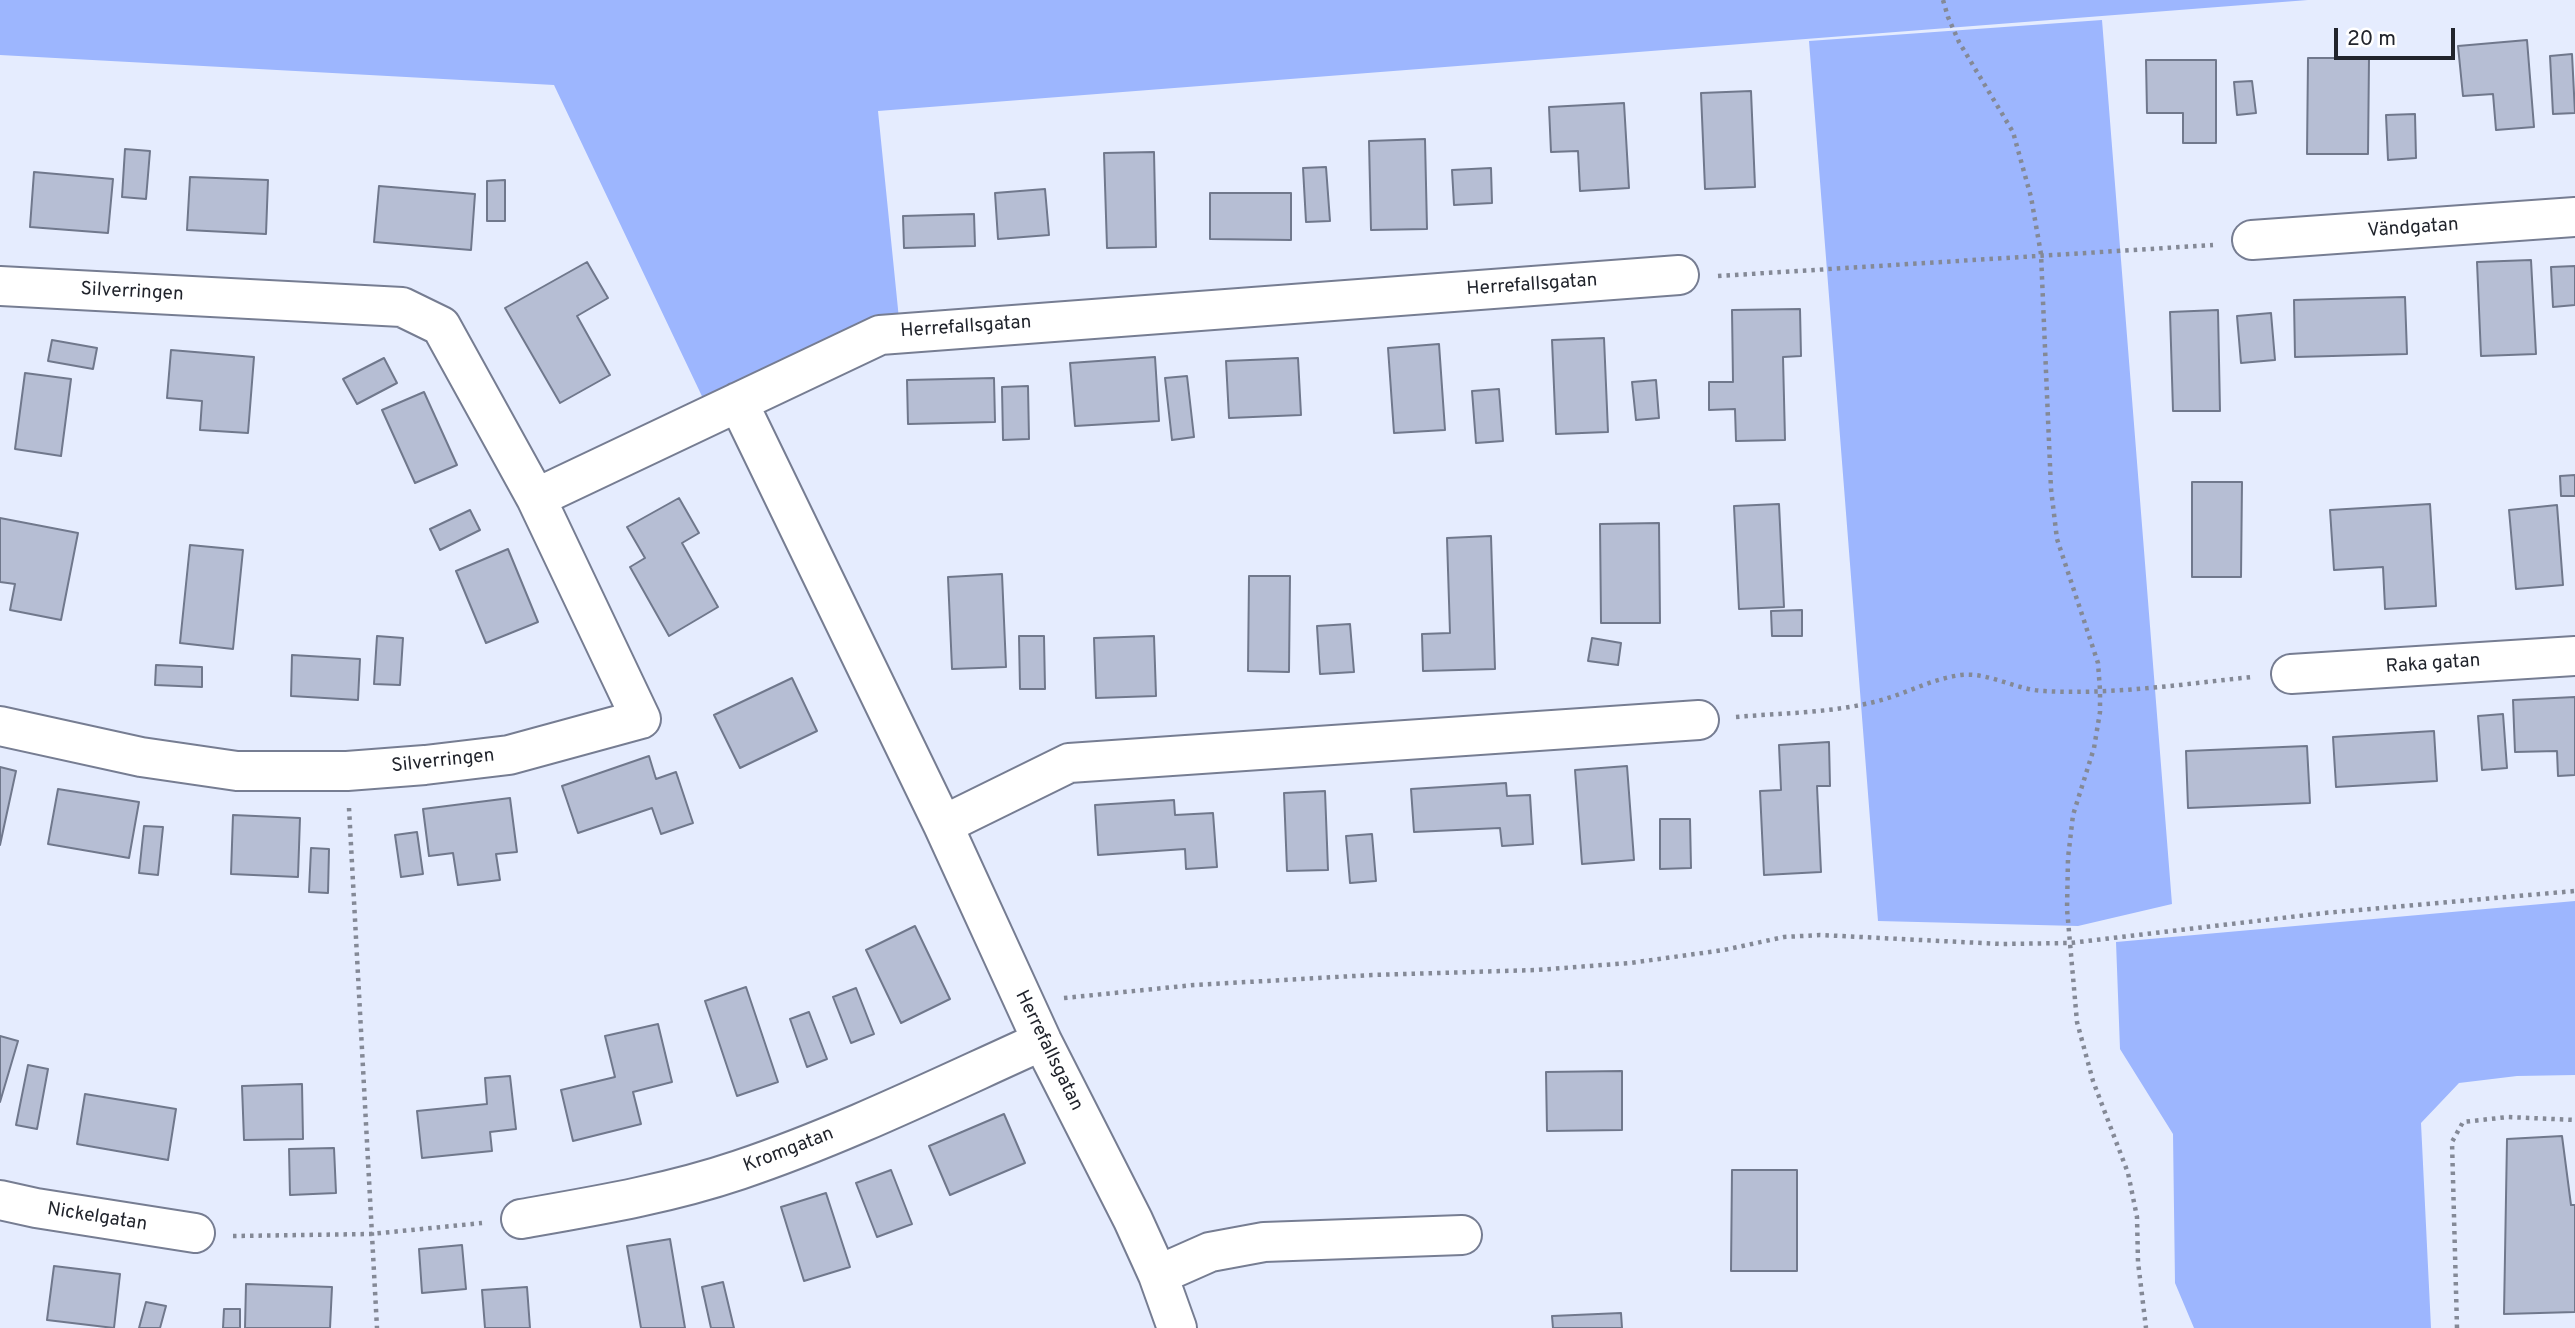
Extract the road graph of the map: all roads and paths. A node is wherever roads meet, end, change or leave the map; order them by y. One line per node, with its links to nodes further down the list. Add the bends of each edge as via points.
1 (1943, 0): 4 (path, via 1959,42 2013,132)
2 (2575, 217): 3 (street, Vändgatan)
3 (2252, 240): 4 (path)
4 (2042, 254): 5 (path); 11 (path, via 2057,539 2098,663)
5 (1679, 275): 7 (street, Herrefallsgatan, via 880,335)
6 (0, 286): 8 (street, Silverringen, via 401,307 441,326)
7 (738, 402): 8 (street); 15 (street, Herrefallsgatan)
8 (536, 498): 14 (street, Silverringen, via 641,719 509,755)
9 (2575, 656): 10 (street, Raka gatan)
10 (2291, 674): 11 (path)
11 (2101, 690): 12 (path, via 2040,691 1962,675 1848,707); 17 (path, via 2094,748 2072,826)
12 (1699, 720): 15 (street, via 1069,763)
13 (0, 726): 14 (street, Silverringen, via 141,757 237,771)
14 (347, 771): 24 (path)
15 (943, 825): 18 (street, Herrefallsgatan)
16 (2575, 891): 17 (path, via 2324,913)
17 (2070, 943): 18 (path, via 1784,937 1616,964 1194,985); 29 (path, via 2077,1022 2093,1081 2128,1173 2137,1217)
18 (1025, 1005): 19 (street, Herrefallsgatan)
19 (1042, 1041): 22 (street, Kromgatan, via 855,1126 738,1170 624,1201); 26 (street, Herrefallsgatan)
20 (2575, 1120): 30 (path, via 2508,1117 2463,1122 2452,1142)
21 (0, 1200): 23 (street, Nickelgatan)
22 (522, 1219): 24 (path)
23 (195, 1233): 24 (path, via 251,1237)
24 (371, 1234): 27 (path)
25 (1462, 1235): 26 (street, via 1264,1241 1210,1252)
26 (1158, 1275): 28 (street, Herrefallsgatan)
27 (377, 1328)
28 (1177, 1328)
29 (2146, 1328)
30 (2457, 1328)

